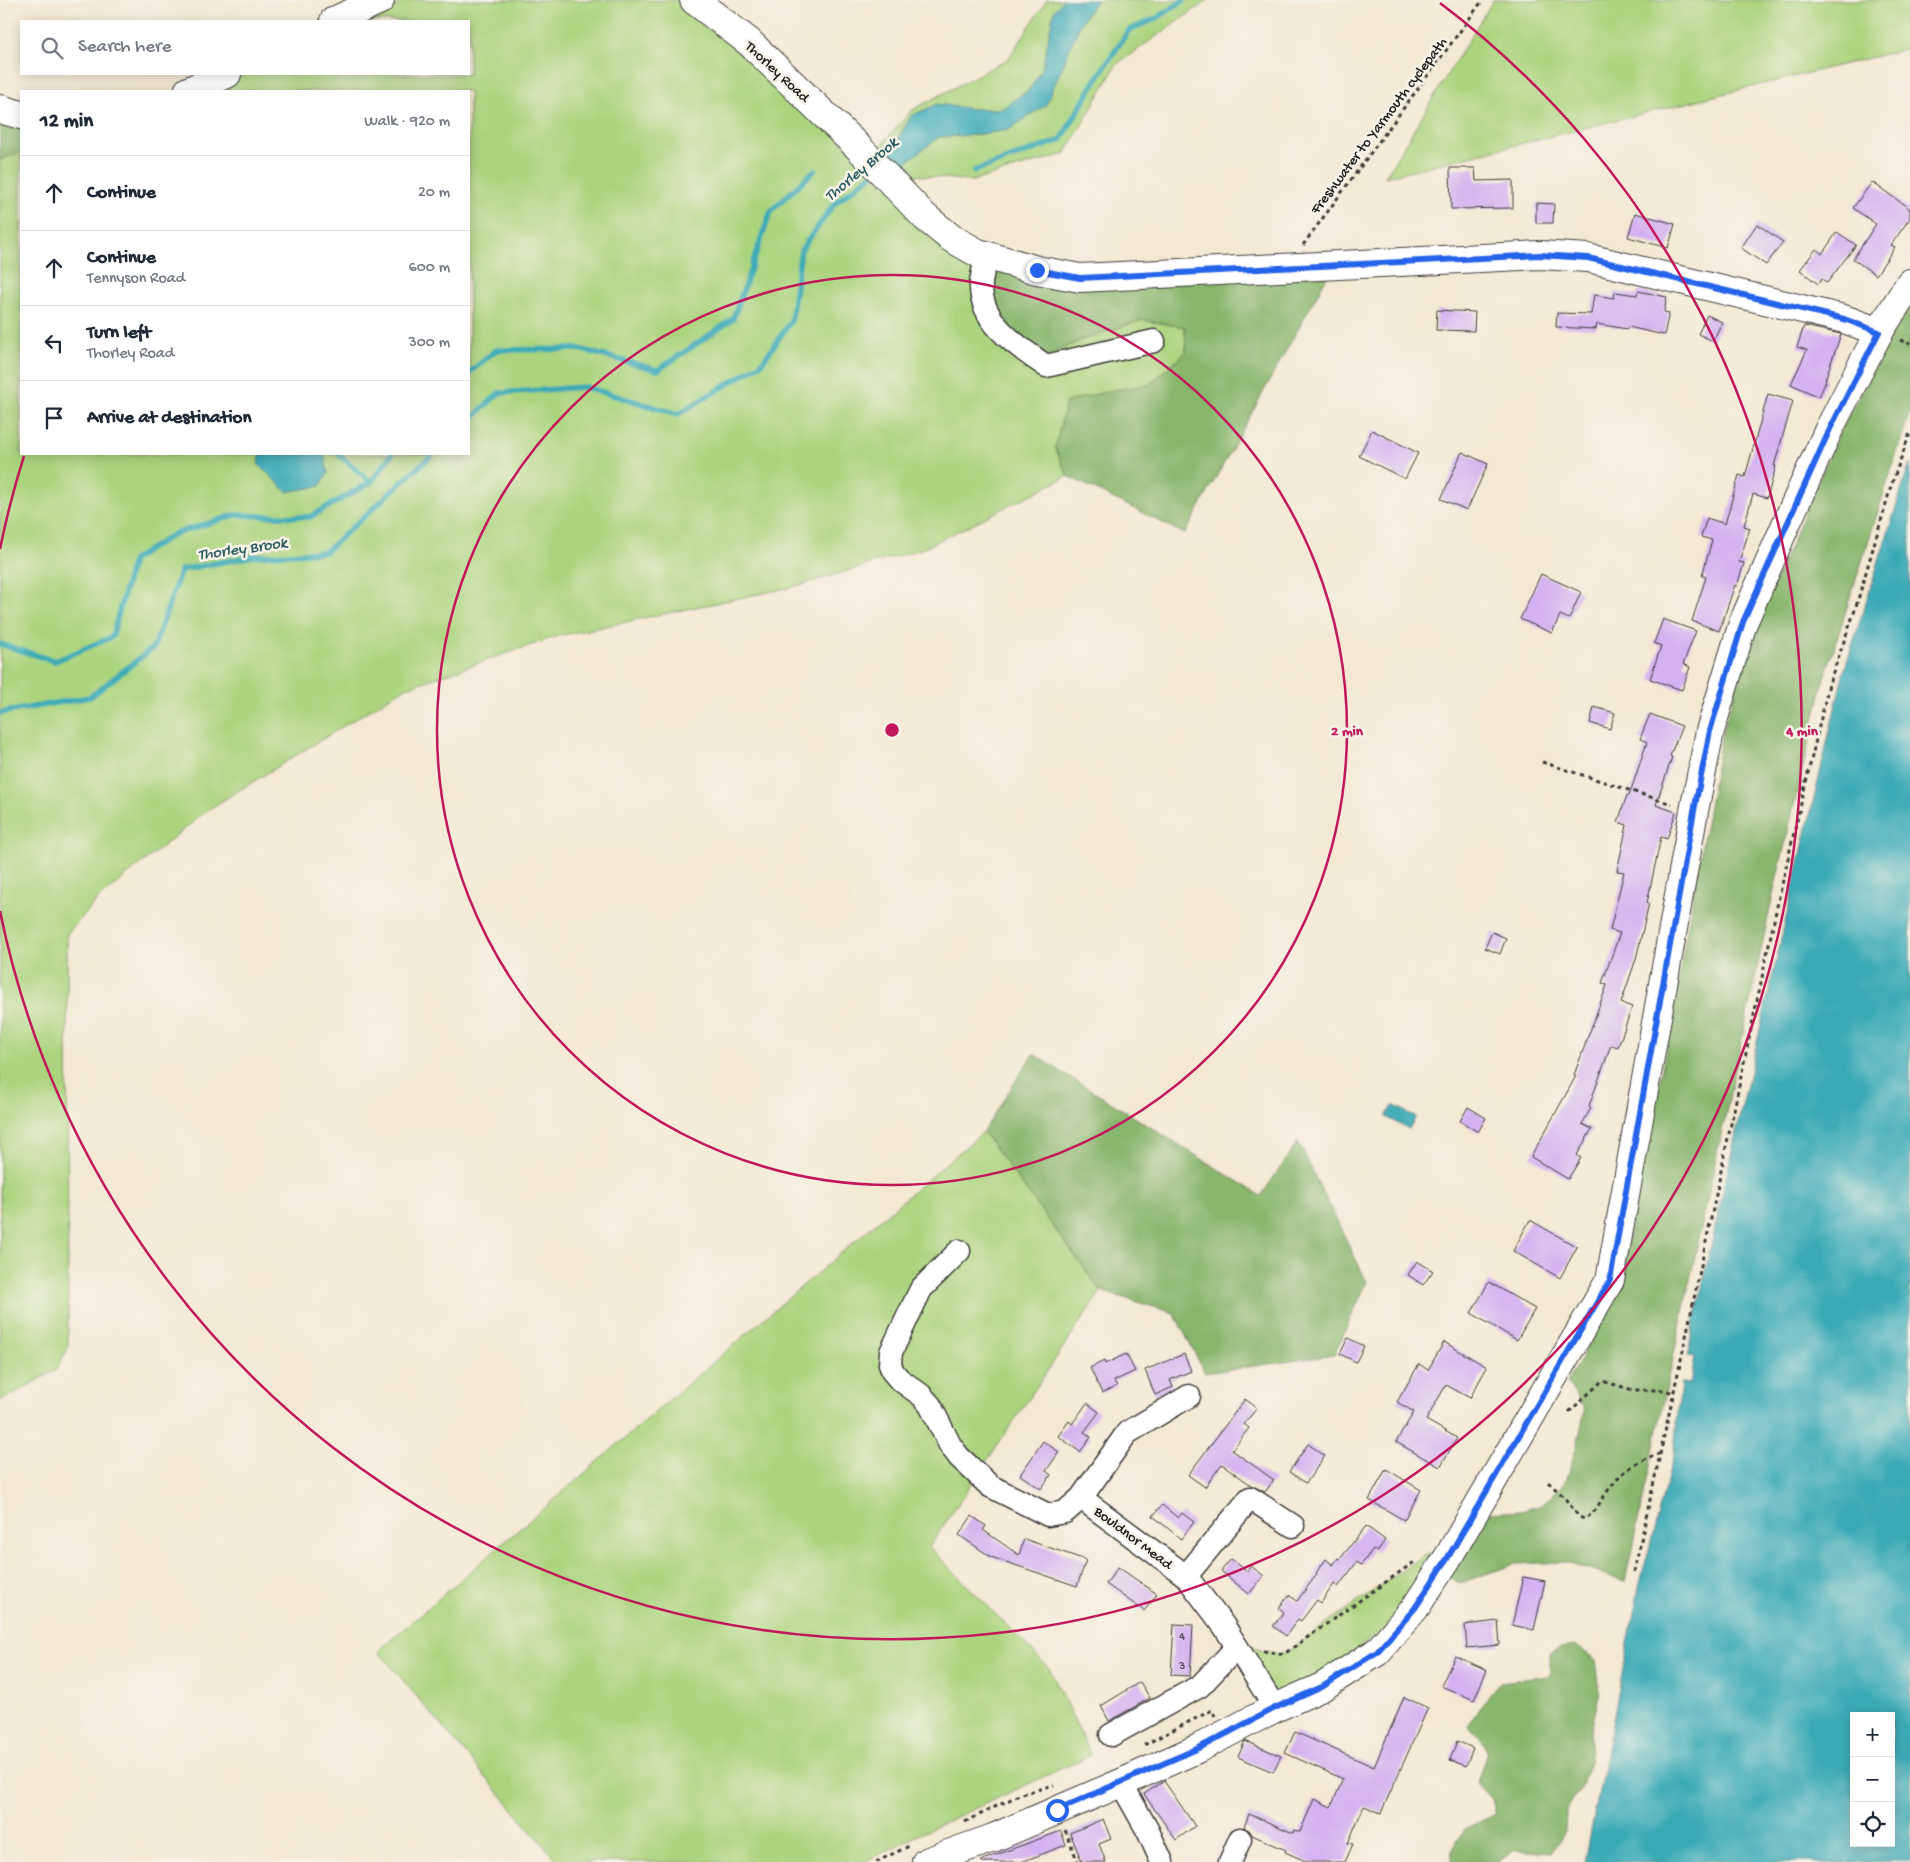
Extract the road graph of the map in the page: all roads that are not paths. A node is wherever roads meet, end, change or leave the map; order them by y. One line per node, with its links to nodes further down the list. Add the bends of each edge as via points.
1 (380, 0): 3 (main road)
2 (694, 0): 8 (main road, Thorley Road, via 749,42 925,217 951,238)
3 (336, 20)
4 (225, 75): 5 (main road)
5 (190, 90)
6 (0, 109): 7 (main road)
7 (20, 115)
8 (986, 255): 10 (main road, via 1080,278 1419,259 1540,255 1588,258 1844,319); 11 (street, via 981,284 983,305 991,321 1022,350 1046,366)
9 (1910, 283): 10 (main road)
10 (1879, 332): 18 (main road, via 1830,429 1743,622 1710,731 1610,1280 1415,1608 1377,1652 1322,1687)
11 (1154, 341)
12 (959, 1252): 14 (street, Bouldnor Mead, via 920,1289 890,1352 893,1372 921,1394 950,1445 990,1486 1048,1515 1065,1512)
13 (1189, 1396): 14 (street, Bouldnor Mead, via 1128,1433)
14 (1081, 1498): 16 (street, Bouldnor Mead)
15 (1294, 1526): 16 (street, via 1250,1498)
16 (1186, 1576): 17 (street, Bouldnor Mead)
17 (1235, 1644): 18 (street, Bouldnor Mead); 19 (street, via 1200,1686)
18 (1275, 1708): 20 (main road, via 1199,1748)
19 (1111, 1735)
20 (1121, 1783): 22 (main road, via 993,1838); 23 (street)
21 (1240, 1839): 24 (street)
22 (920, 1853)
23 (1162, 1862)
24 (1230, 1862)

